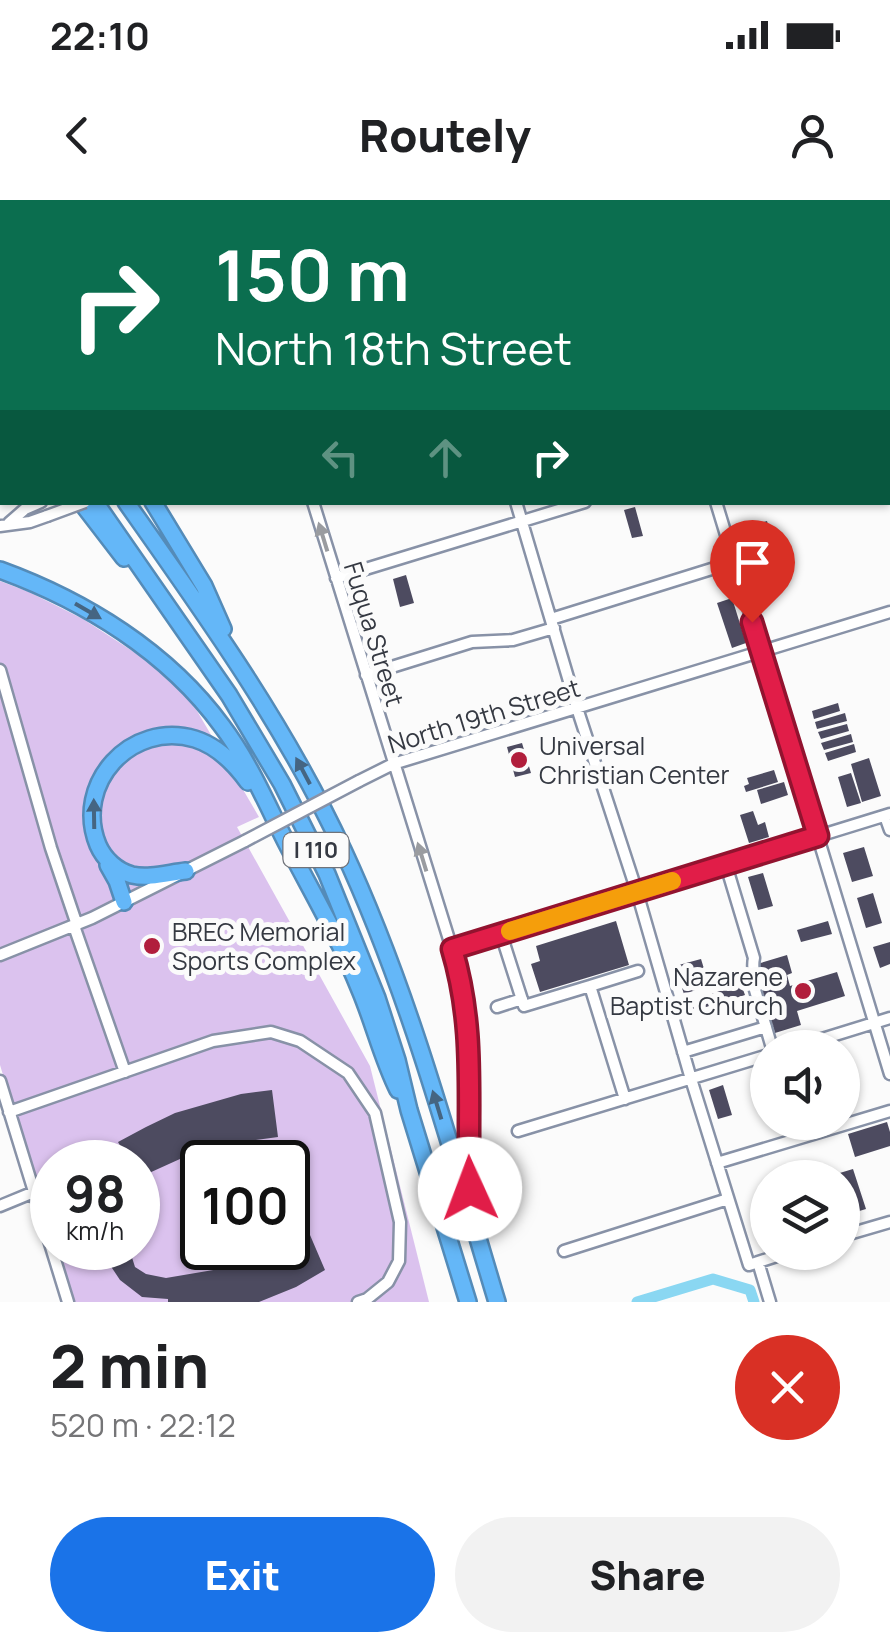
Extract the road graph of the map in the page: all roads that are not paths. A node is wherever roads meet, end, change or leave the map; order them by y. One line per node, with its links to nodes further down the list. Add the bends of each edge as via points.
1 (34, 505): 12 (street)
2 (75, 505): 12 (street, bridge)
3 (85, 505): 17 (highway)
4 (97, 505): 17 (highway, I 110)
5 (128, 505): 20 (highway, I 110)
6 (155, 505): 20 (highway, via 204,586)
7 (314, 505): 15 (street, Fuqua Street, one-way to 7)
8 (517, 505): 11 (street)
9 (576, 505): 11 (street)
10 (717, 505): 13 (street)
11 (522, 522): 15 (street); 18 (street)
12 (3, 525)
13 (734, 562): 18 (street); 19 (street)
14 (0, 570): 28 (highway, one-way to 28, via 98,616 172,670 232,739)
15 (336, 578): 22 (street, Fuqua Street)
16 (890, 612): 19 (street, North 19th Street)
17 (172, 613): 54 (highway, I 110, via 244,718 313,844 377,998)
18 (552, 623): 22 (street, via 513,640 472,642); 23 (street)
19 (760, 652): 23 (street, North 19th Street); 27 (street)
20 (234, 656): 64 (highway, I 110, one-way to 20, via 368,906 304,772)
21 (0, 670): 34 (street)
22 (366, 675): 24 (street, Fuqua Street)
23 (577, 708): 24 (street, North 19th Street); 32 (street)
24 (394, 764): 31 (street, North 19th Street, bridge); 36 (street, Fuqua Street, one-way to 24)
25 (888, 815): 26 (street); 27 (street)
26 (890, 830)
27 (818, 836): 30 (street); 43 (street)
28 (288, 846): 29 (highway, one-way to 28, via 92,811 103,773 132,746 169,736 199,740 233,764); 54 (highway, via 350,966)
29 (101, 852): 31 (highway, via 130,874); 33 (highway)
30 (726, 865): 32 (street); 44 (street)
31 (186, 871): 33 (street, North 19th Street)
32 (637, 892): 35 (street); 47 (street)
33 (124, 902): 34 (street, North 19th Street)
34 (76, 926): 37 (street, North 19th Street); 49 (street)
35 (501, 934): 36 (street); 40 (street)
36 (452, 949): 64 (highway, via 469,1038)
37 (0, 955)
38 (638, 970): 39 (street)
39 (590, 986): 40 (street, via 524,1006); 53 (street)
40 (522, 999): 41 (street)
41 (497, 1007)
42 (890, 1018): 43 (street)
43 (874, 1024): 46 (street); 50 (street)
44 (766, 1027): 45 (street); 47 (street)
45 (767, 1030)
46 (854, 1030)
47 (683, 1052): 51 (street)
48 (750, 1060): 51 (street)
49 (125, 1072): 56 (street); 71 (street, via 213,1041 271,1032 300,1041 348,1073 374,1113 400,1222 399,1260 388,1282)
50 (890, 1074)
51 (691, 1078): 53 (street); 58 (street)
52 (0, 1080): 56 (street)
53 (625, 1098): 57 (street)
54 (409, 1110): 72 (highway, I 110)
55 (890, 1111): 58 (street)
56 (10, 1112): 59 (street)
57 (518, 1131)
58 (717, 1163): 61 (street)
59 (30, 1179)
60 (30, 1194): 62 (street)
61 (728, 1199): 66 (street); 67 (street)
62 (0, 1206)
63 (890, 1222): 65 (street)
64 (475, 1231): 73 (highway, I 110)
65 (860, 1231)
66 (564, 1251)
67 (750, 1256)
68 (58, 1270): 70 (street)
69 (756, 1270): 74 (street)
70 (68, 1302)
71 (358, 1302)
72 (468, 1302)
73 (497, 1302)
74 (770, 1302)

